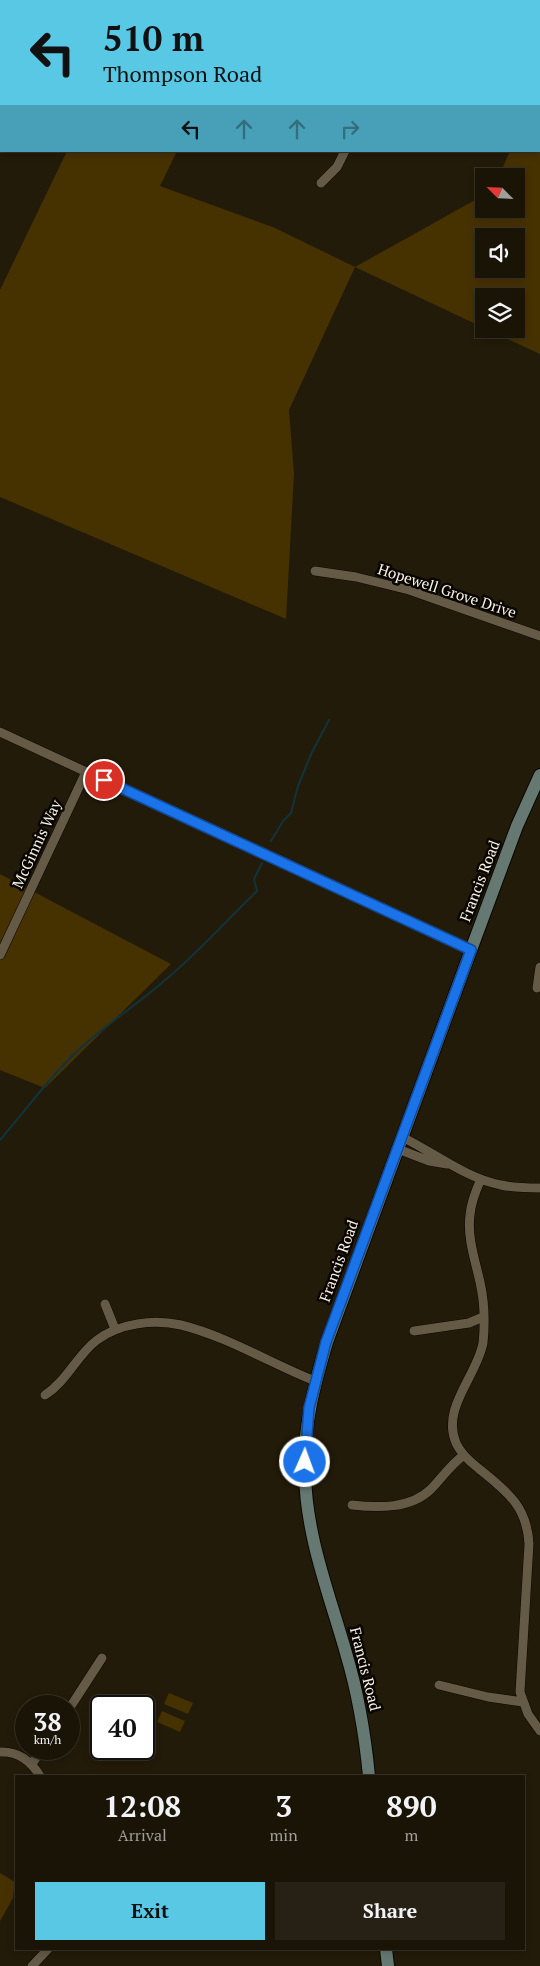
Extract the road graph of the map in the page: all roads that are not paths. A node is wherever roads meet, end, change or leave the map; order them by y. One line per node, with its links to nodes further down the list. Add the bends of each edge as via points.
1 (344, 152): 2 (street, via 337,167)
2 (321, 184)
3 (315, 571): 4 (street, Hopewell Grove Drive, via 409,590)
4 (540, 636)
5 (0, 732): 6 (street)
6 (86, 772): 8 (street); 9 (street, McGinnis Way)
7 (540, 775): 8 (street, Francis Road)
8 (471, 950): 12 (street, Francis Road)
9 (0, 955)
10 (540, 966): 11 (street)
11 (537, 988)
12 (402, 1137): 13 (street, Francis Road); 14 (street)
13 (398, 1150): 14 (street, via 429,1161); 21 (street, Francis Road, via 326,1342)
14 (452, 1164): 15 (street)
15 (482, 1179): 16 (street, via 517,1188); 18 (street, via 474,1195 470,1231)
16 (540, 1188)
17 (105, 1304): 19 (street)
18 (483, 1316): 20 (street, via 468,1323); 23 (street, via 483,1343 452,1421 456,1442)
19 (116, 1329): 21 (street, via 143,1322 180,1325 216,1337); 22 (street, via 92,1345)
20 (414, 1331)
21 (315, 1381): 34 (street, Francis Road, via 305,1449 308,1511 319,1565 359,1704)
22 (46, 1395)
23 (464, 1455): 24 (street, via 415,1500 384,1506); 28 (street, via 507,1492 526,1523 529,1544 520,1692)
24 (352, 1504)
25 (102, 1658): 27 (street)
26 (439, 1685): 28 (street)
27 (78, 1695)
28 (523, 1702): 29 (street)
29 (540, 1731)
30 (0, 1752): 32 (street, via 20,1756)
31 (35, 1760): 32 (street)
32 (32, 1764): 33 (street)
33 (39, 1775)
34 (369, 1775)
35 (47, 1950): 37 (street)
36 (386, 1950): 38 (street)
37 (32, 1966)
38 (388, 1966)

